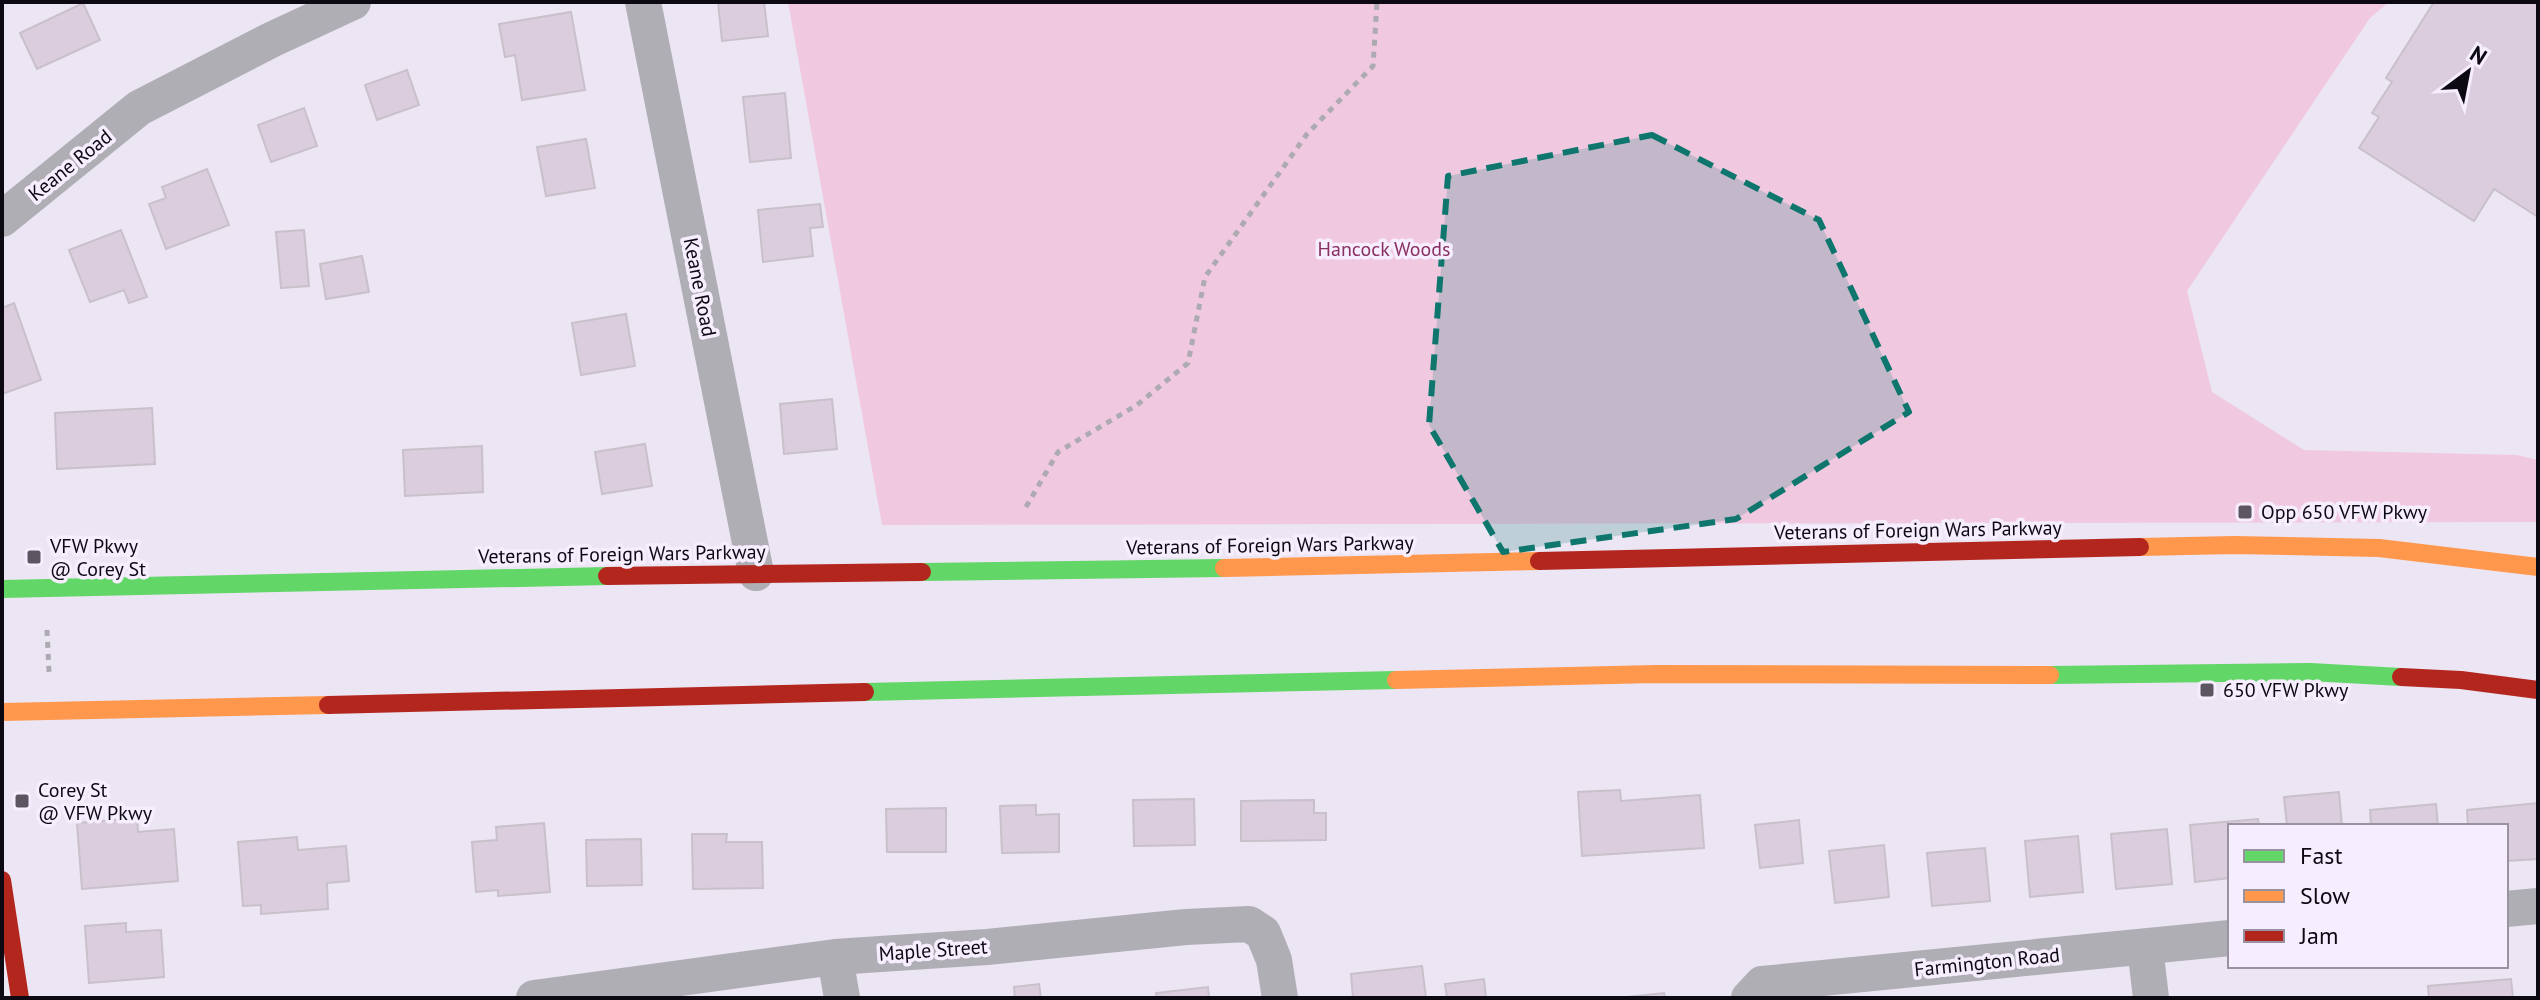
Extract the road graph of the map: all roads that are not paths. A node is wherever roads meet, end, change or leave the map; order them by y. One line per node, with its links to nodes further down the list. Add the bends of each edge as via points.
1 (353, 2): 3 (street, Keane Road, via 139,108)
2 (643, 2): 5 (street, Keane Road)
3 (2, 219)
4 (2538, 567): 5 (main road, Veterans of Foreign Wars Parkway, via 2379,548 2234,545 1098,571)
5 (756, 573): 6 (main road, Veterans of Foreign Wars Parkway)
6 (2, 589)
7 (2538, 690): 8 (main road, via 2310,672 1656,674)
8 (2, 712)
9 (2, 880): 15 (main road)
10 (2538, 906): 11 (street)
11 (2508, 909)
12 (2228, 938): 13 (street, Farmington Road)
13 (2145, 947): 19 (street, Farmington Road, via 1762,984); 20 (street)
14 (835, 957): 16 (street, Maple Street); 17 (street); 18 (street, Maple Street, via 1249,924 1263,933)
15 (20, 998)
16 (534, 998)
17 (842, 998)
18 (1280, 998)
19 (1749, 998)
20 (2151, 998)

